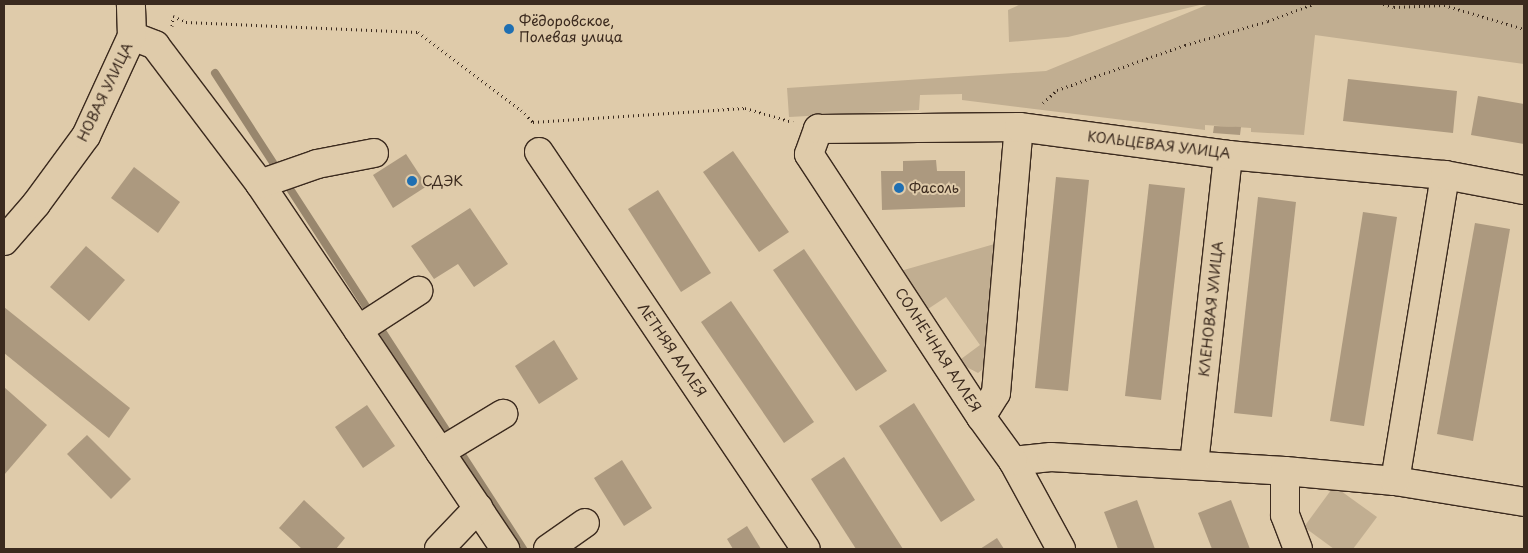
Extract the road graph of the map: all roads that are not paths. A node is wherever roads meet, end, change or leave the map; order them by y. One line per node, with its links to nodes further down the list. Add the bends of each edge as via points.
1 (131, 4): 2 (street)
2 (144, 41): 9 (street); 11 (street, НОВАЯ УЛИЦА, via 86,136)
3 (1019, 127): 4 (street, КОЛЬЦЕВАЯ УЛИЦА); 7 (street, КОЛЬЦЕВАЯ УЛИЦА); 15 (street, via 996,393)
4 (814, 142): 15 (street, СОЛНЕЧНАЯ АЛЛЕЯ)
5 (539, 152): 27 (street, ЛЕТНЯЯ АЛЛЕЯ)
6 (374, 153): 9 (street, via 317,164)
7 (1228, 154): 8 (street, КОЛЬЦЕВАЯ УЛИЦА); 18 (street, КЛЕНОВАЯ УЛИЦА)
8 (1444, 175): 10 (street, КОЛЬЦЕВАЯ УЛИЦА); 20 (street)
9 (260, 184): 13 (street)
10 (1524, 190)
11 (4, 241)
12 (418, 291): 13 (street)
13 (358, 330): 16 (street)
14 (503, 414): 16 (street)
15 (981, 417): 17 (street, СОЛНЕЧНАЯ АЛЛЕЯ)
16 (440, 452): 22 (street)
17 (1013, 461): 18 (street, via 1051,457); 28 (street, СОЛНЕЧНАЯ АЛЛЕЯ)
18 (1194, 464): 19 (street)
19 (1285, 471): 20 (street); 29 (street, via 1285,515)
20 (1395, 481): 21 (street)
21 (1524, 502)
22 (478, 508): 24 (street); 25 (street)
23 (585, 523): 26 (street)
24 (439, 549)
25 (505, 549)
26 (548, 549)
27 (806, 549)
28 (1061, 549)
29 (1298, 549)

